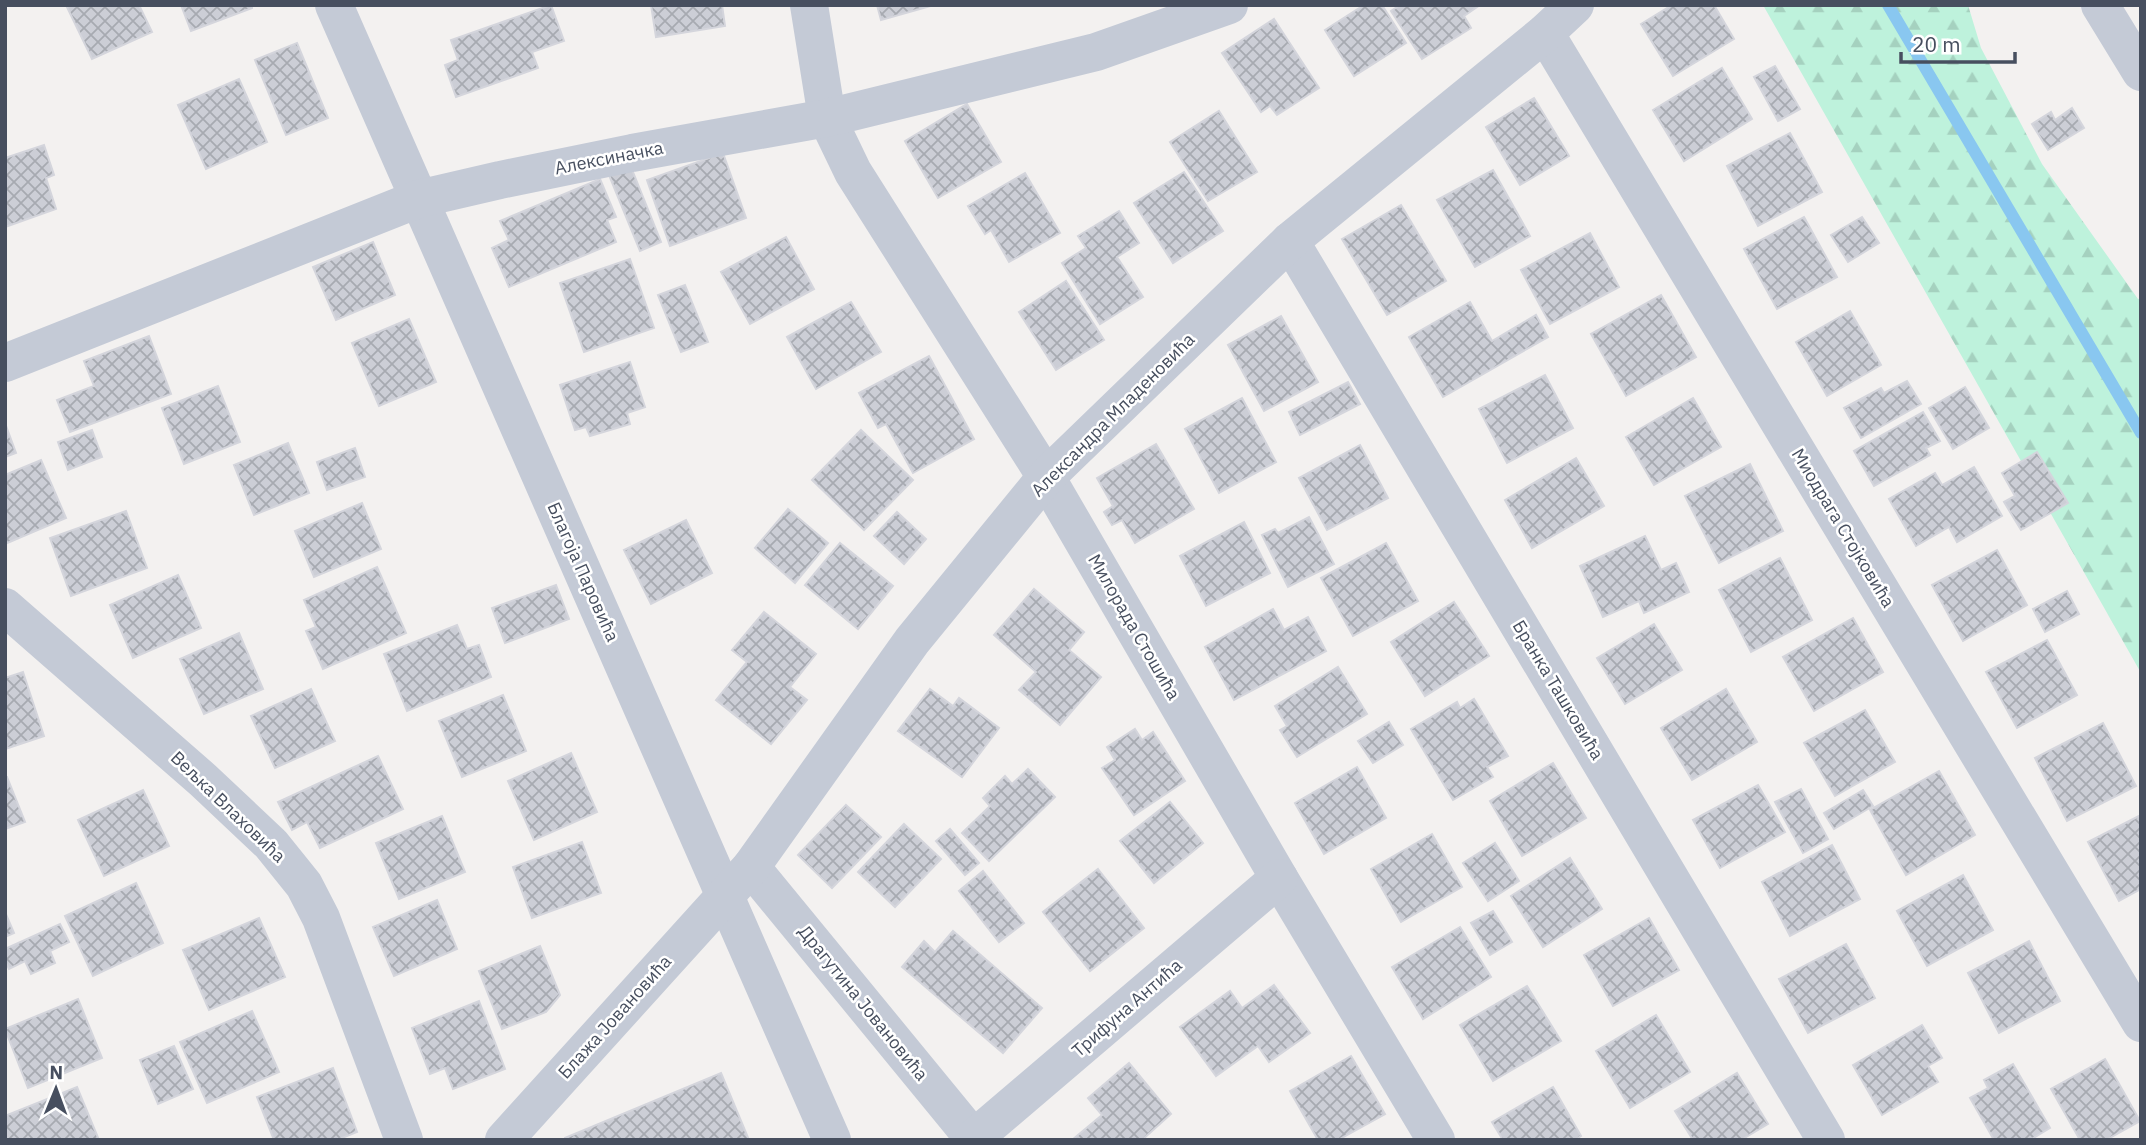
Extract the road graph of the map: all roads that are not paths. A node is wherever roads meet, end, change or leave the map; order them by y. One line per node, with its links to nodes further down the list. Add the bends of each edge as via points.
1 (334, 5): 9 (street, Благоја Паровића)
2 (808, 5): 8 (street, Милорада Стошића)
3 (1229, 5): 8 (street, Алексиначка, via 1096,52)
4 (1575, 5): 6 (street, Александра Младеновића)
5 (2100, 5): 7 (street)
6 (1545, 33): 10 (street, Александра Младеновића); 17 (street, Миодрага Стојковића)
7 (2141, 72)
8 (827, 118): 9 (street, Алексиначка, via 632,153); 12 (street, Милорада Стошића, via 853,172)
9 (418, 199): 11 (street, Алексиначка); 16 (street, Благоја Паровића)
10 (1290, 241): 12 (street, Александра Младеновића); 23 (street, Бранка Ташковића)
11 (5, 363)
12 (1046, 477): 14 (street, Александра Младеновића, via 912,641); 15 (street, Милорада Стошића)
13 (5, 607): 19 (street, Вељка Влаховића, via 213,789 271,844 304,885 321,918)
14 (751, 867): 16 (street, Александра Младеновића); 18 (street, Драгутина Јовановића)
15 (1279, 878): 18 (street, Трифуна Антића); 22 (street, Милорада Стошића)
16 (726, 895): 20 (street, Блажа Јовановића); 21 (street, Благоја Паровића)
17 (2141, 1023)
18 (975, 1139)
19 (404, 1140)
20 (504, 1140)
21 (832, 1140)
22 (1436, 1140)
23 (1826, 1140)

